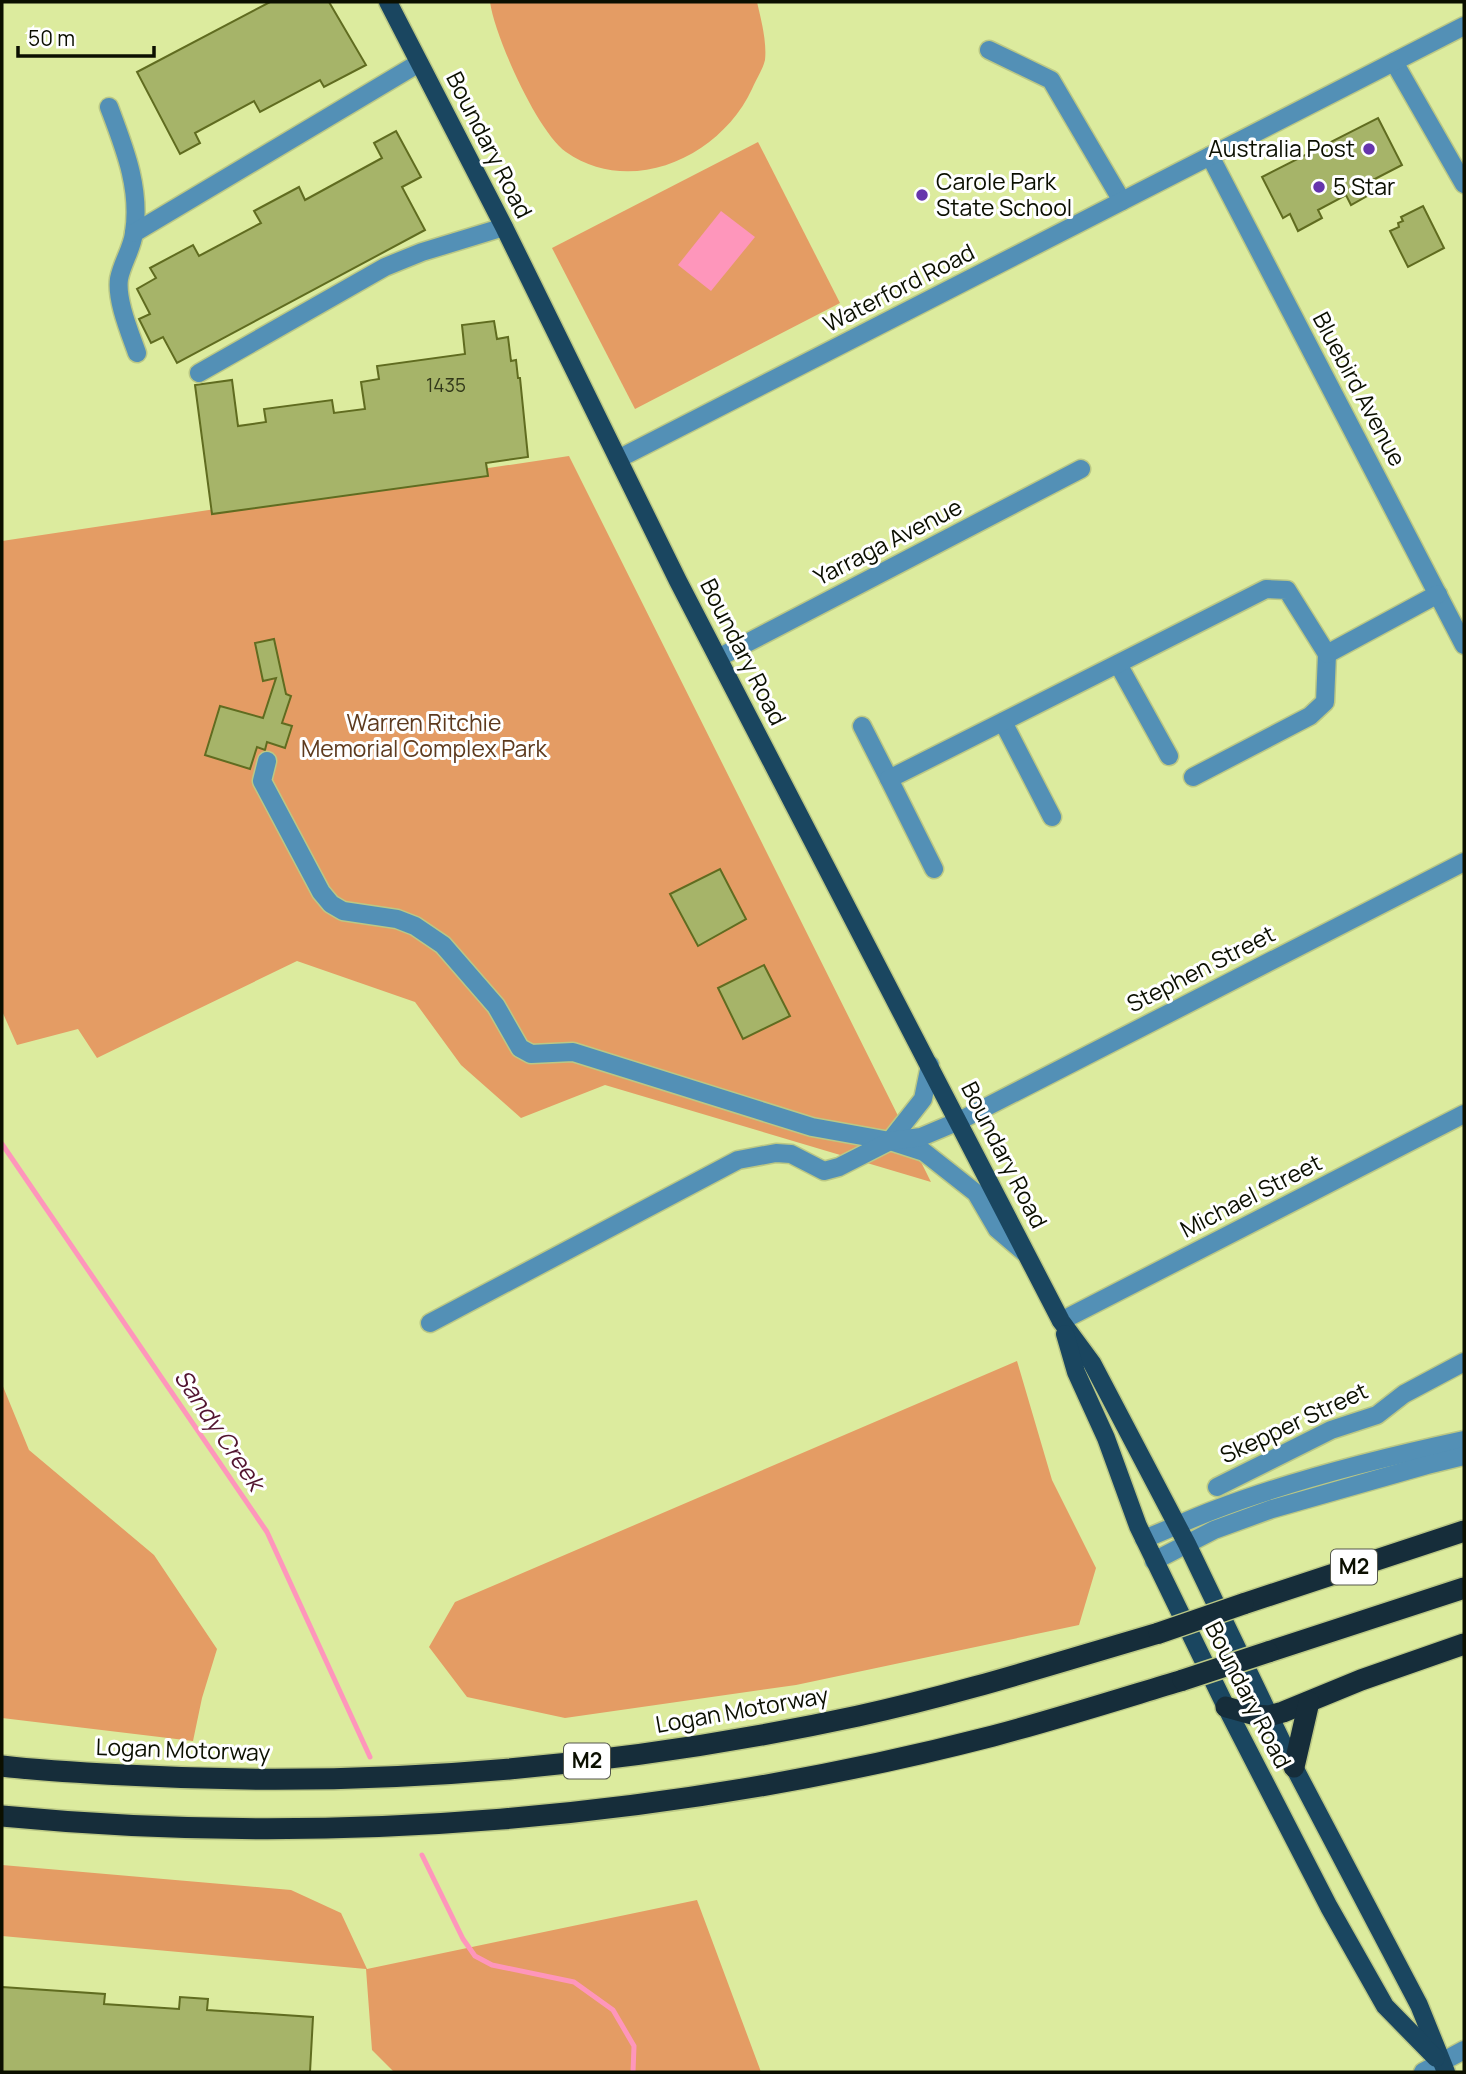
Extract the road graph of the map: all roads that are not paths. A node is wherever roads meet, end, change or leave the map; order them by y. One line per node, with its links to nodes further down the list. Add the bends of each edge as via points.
1 (388, 2): 5 (main road, Boundary Road)
2 (1464, 26): 4 (street, Waterford Road)
3 (989, 50): 9 (street, via 1051,80)
4 (1394, 62): 7 (street, Waterford Road); 8 (street)
5 (419, 63): 10 (main road, Boundary Road); 11 (street)
6 (109, 107): 11 (street, via 130,163)
7 (1210, 156): 9 (street, Waterford Road); 16 (street, Bluebird Avenue)
8 (1464, 184)
9 (1122, 201): 14 (street, Waterford Road)
10 (504, 227): 13 (street, via 385,267); 14 (main road, Boundary Road)
11 (134, 233): 12 (street, via 119,281)
12 (137, 353)
13 (199, 373)
14 (618, 459): 19 (main road, Boundary Road)
15 (1081, 469): 19 (street, Yarraga Avenue)
16 (1438, 594): 17 (street, Bluebird Avenue); 18 (street)
17 (1464, 645)
18 (1327, 654): 20 (street, via 1287,590 1266,589); 25 (street, via 1325,702 1310,716)
19 (718, 658): 30 (main road, Boundary Road)
20 (1118, 664): 21 (street); 23 (street)
21 (1003, 722): 26 (street); 27 (street)
22 (862, 726): 26 (street)
23 (1169, 756)
24 (267, 761): 33 (street, via 262,781 331,904 343,911 397,919 443,945 496,1006 520,1048 531,1054 573,1052 813,1127)
25 (1193, 777)
26 (889, 779): 29 (street)
27 (1052, 817)
28 (1464, 862): 32 (street, Stephen Street)
29 (934, 869)
30 (930, 1065): 32 (main road, Boundary Road); 33 (street, via 923,1099)
31 (1464, 1115): 35 (street, Michael Street)
32 (959, 1121): 33 (street, Stephen Street, via 921,1137); 34 (main road, Boundary Road)
33 (890, 1141): 34 (street, via 923,1152 949,1170 976,1193 997,1229); 36 (street, via 824,1171 791,1154 738,1160)
34 (1027, 1255): 35 (main road, Boundary Road)
35 (1061, 1321): 41 (main road, Boundary Road, via 1091,1363); 43 (main road, Boundary Road, via 1076,1372)
36 (430, 1323)
37 (1464, 1362): 40 (street, Skepper Street, via 1404,1394 1377,1415 1331,1430)
38 (1464, 1440): 41 (street, via 1332,1473)
39 (1464, 1456): 44 (street, via 1272,1509)
40 (1217, 1486)
41 (1177, 1526): 43 (street); 44 (main road, Boundary Road)
42 (1464, 1531): 51 (highway, Logan Motorway / M2, bridge, via 1159,1633 1010,1677 765,1735 616,1758 448,1774 291,1780)
43 (1144, 1539): 45 (main road, Boundary Road)
44 (1187, 1544): 45 (street); 50 (main road, Boundary Road)
45 (1154, 1561): 49 (main road, Boundary Road)
46 (1464, 1588): 53 (highway, M2, bridge, via 1040,1723 931,1751 762,1784 566,1813 391,1826 206,1828)
47 (1464, 1644): 48 (highway)
48 (1309, 1702): 50 (highway); 52 (highway)
49 (1226, 1707): 50 (highway); 55 (main road, Boundary Road, via 1385,2006)
50 (1269, 1716): 52 (main road, Boundary Road)
51 (2, 1766)
52 (1294, 1766): 55 (main road, Boundary Road, via 1419,2006)
53 (2, 1816)
54 (1464, 2050): 55 (street)
55 (1443, 2068): 56 (street)
56 (1423, 2072)

